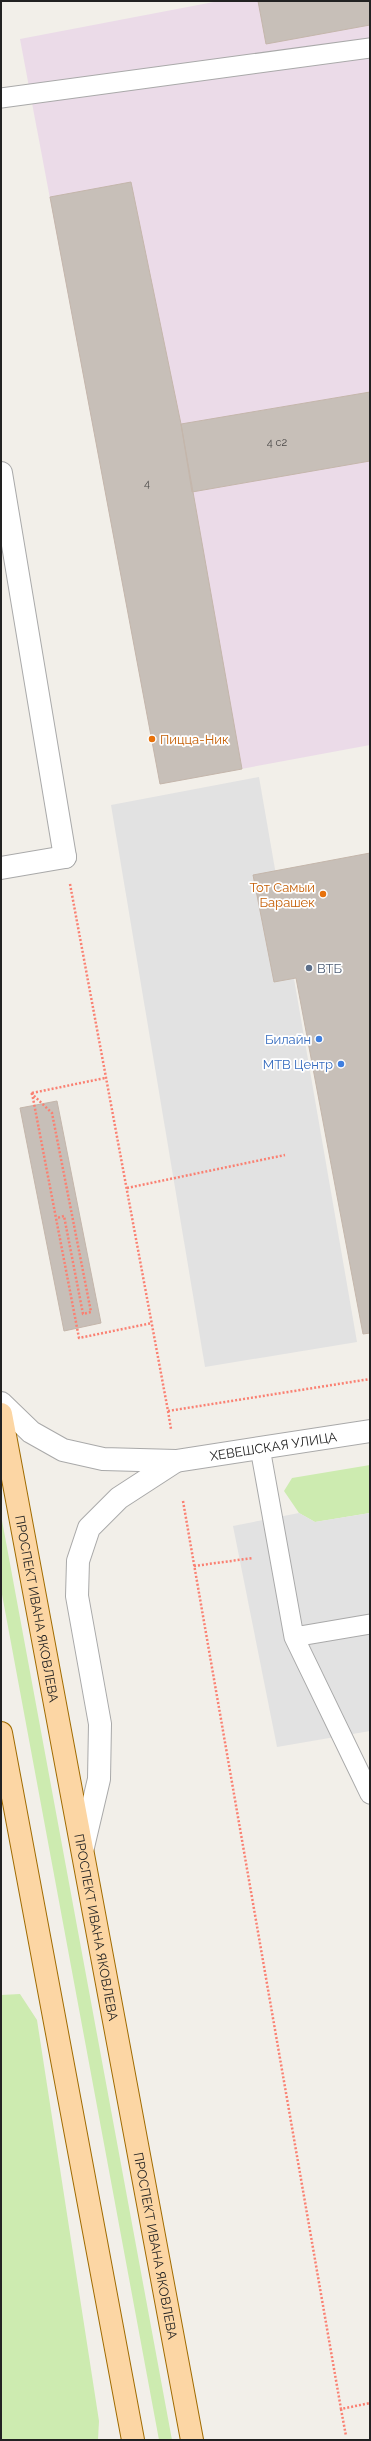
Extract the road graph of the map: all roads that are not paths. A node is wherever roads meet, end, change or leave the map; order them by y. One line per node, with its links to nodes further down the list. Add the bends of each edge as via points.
1 (370, 48): 2 (lane)
2 (1, 98)
3 (1, 473): 4 (street, via 65,857)
4 (1, 868)
5 (1, 1403): 9 (street, via 31,1432 63,1450 103,1459)
6 (1, 1414): 16 (main road, ПРОСПЕКТ ИВАНА ЯКОВЛЕВА)
7 (370, 1431): 8 (street, ХЕВЕШСКАЯ УЛИЦА)
8 (260, 1448): 9 (street, ХЕВЕШСКАЯ УЛИЦА); 11 (lane)
9 (176, 1461): 16 (street, via 119,1498 89,1528 78,1561 77,1596 100,1724 98,1779)
10 (370, 1624): 11 (lane)
11 (294, 1637): 14 (lane)
12 (1, 1733): 13 (main road)
13 (10, 1782): 15 (main road); 17 (main road)
14 (370, 1794)
15 (1, 1824)
16 (83, 1847): 18 (main road, ПРОСПЕКТ ИВАНА ЯКОВЛЕВА)
17 (133, 2440)
18 (192, 2440)

